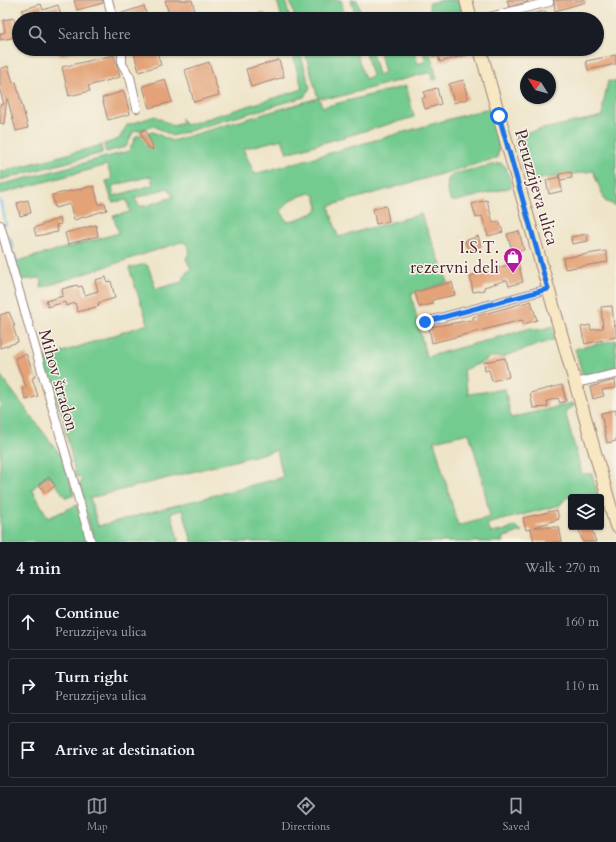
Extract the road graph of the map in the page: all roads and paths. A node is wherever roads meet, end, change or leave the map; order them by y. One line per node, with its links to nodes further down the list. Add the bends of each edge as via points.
1 (108, 0): 4 (street)
2 (466, 0): 5 (main road)
3 (549, 2): 6 (street)
4 (112, 12)
5 (469, 12)
6 (510, 12)
7 (122, 56): 9 (street, via 122,64 130,77)
8 (482, 56): 11 (main road, Peruzzijeva ulica)
9 (137, 108)
10 (0, 225): 16 (street, Mihov štradon)
11 (548, 289): 12 (street); 14 (main road, Peruzzijeva ulica)
12 (425, 322)
13 (616, 374): 14 (street)
14 (575, 382): 15 (main road, Peruzzijeva ulica)
15 (616, 526)
16 (92, 542)

